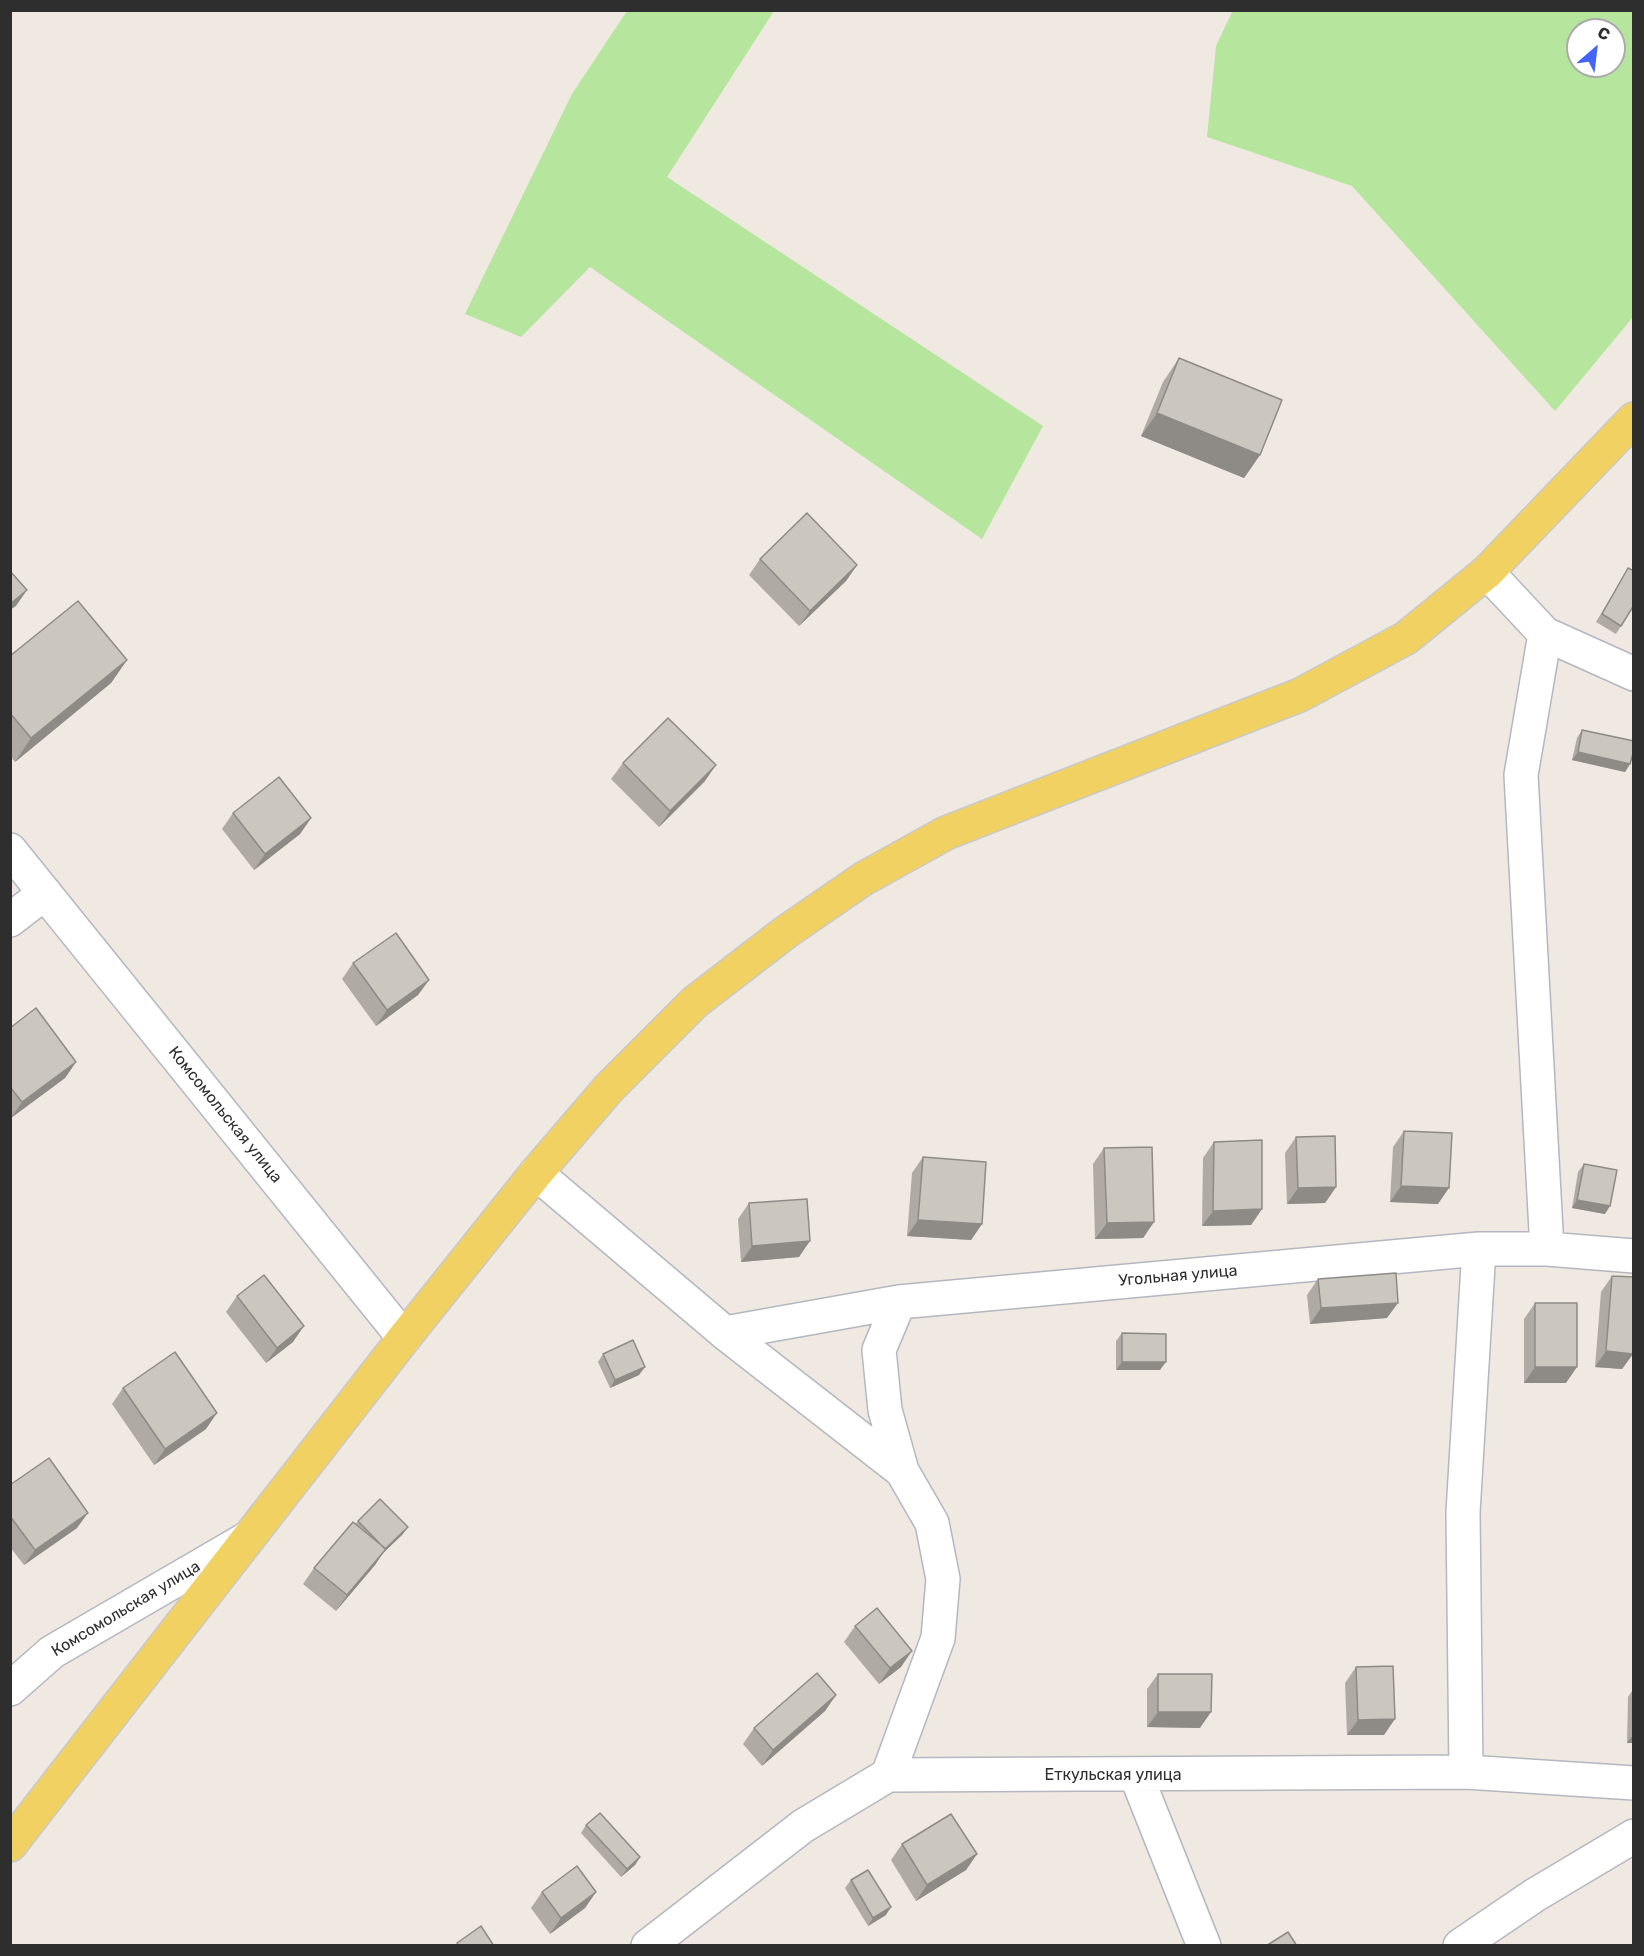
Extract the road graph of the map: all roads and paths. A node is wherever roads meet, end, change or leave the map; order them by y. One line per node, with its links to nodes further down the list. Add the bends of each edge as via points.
1 (1634, 419): 2 (main road)
2 (1487, 572): 3 (street); 8 (main road, via 1406,638 1300,695 946,833 863,879 695,1002 609,1088)
3 (1545, 634): 4 (street); 10 (street, via 1521,775)
4 (1634, 674)
5 (10, 850): 6 (street, Комсомольская улица)
6 (45, 893): 7 (street); 14 (street, Комсомольская улица)
7 (10, 920)
8 (536, 1173): 13 (street); 14 (main road)
9 (1479, 1249): 10 (street, Угольная улица); 12 (street, Угольная улица); 18 (street, via 1462,1512)
10 (1547, 1249): 11 (street, Угольная улица)
11 (1634, 1256)
12 (899, 1302): 13 (street, Угольная улица); 15 (street, via 879,1350 885,1410)
13 (725, 1333): 15 (street)
14 (404, 1338): 16 (main road)
15 (902, 1471): 19 (street, via 932,1523 942,1579 938,1638)
16 (248, 1538): 17 (street, Комсомольская улица, via 52,1652); 23 (main road)
17 (10, 1689)
18 (1466, 1772): 20 (street, Еткульская улица); 21 (street, Еткульская улица)
19 (888, 1775): 20 (street, Еткульская улица); 24 (street, via 803,1826)
20 (1136, 1775): 25 (street)
21 (1634, 1782)
22 (1634, 1836): 26 (street, via 1535,1895)
23 (10, 1845)
24 (648, 1946)
25 (1204, 1946)
26 (1460, 1946)

